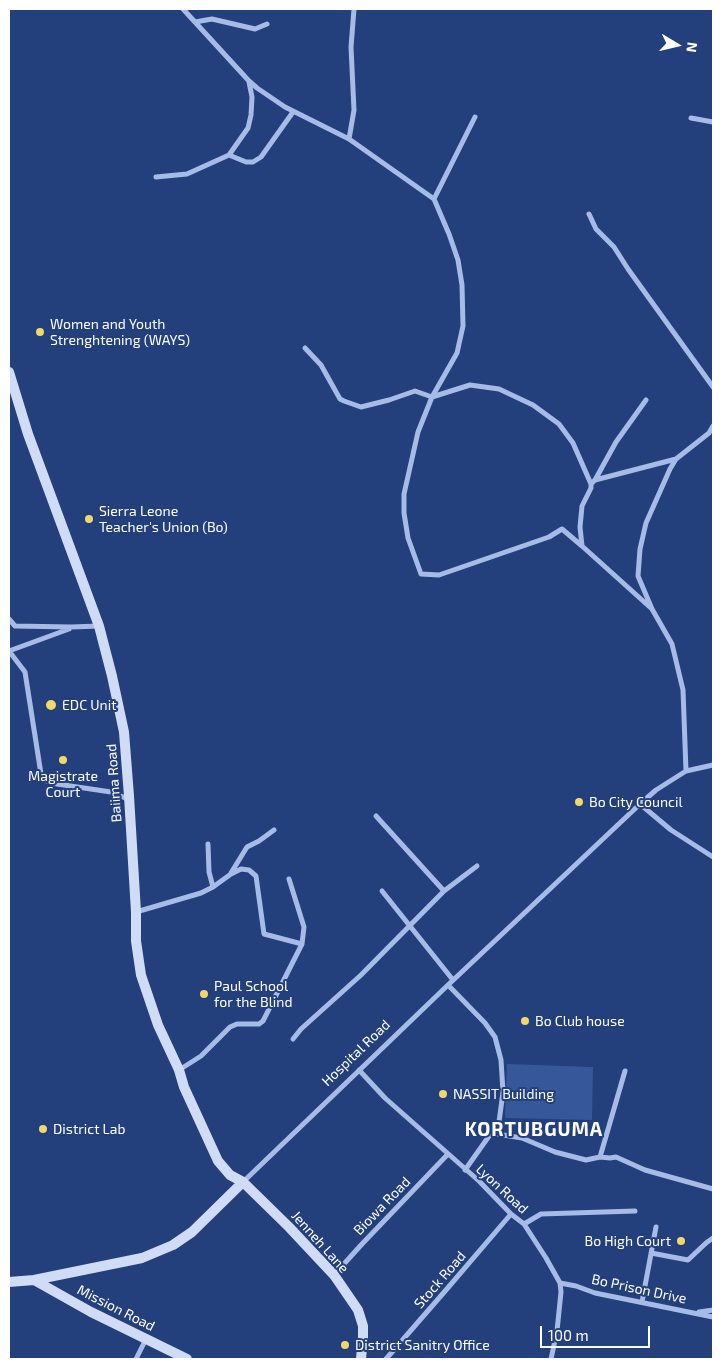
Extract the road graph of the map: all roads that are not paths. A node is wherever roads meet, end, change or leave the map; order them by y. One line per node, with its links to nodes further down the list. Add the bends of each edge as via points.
1 (183, 9): 3 (street)
2 (354, 9): 10 (street, via 351,47 354,110)
3 (195, 22): 4 (street, via 212,19 255,29); 5 (street)
4 (267, 24)
5 (249, 81): 6 (street); 11 (street, via 252,97 248,128)
6 (293, 112): 10 (street); 11 (street, via 261,157 246,162)
7 (475, 117): 13 (street)
8 (691, 118): 9 (street)
9 (713, 122)
10 (349, 139): 13 (street)
11 (229, 155): 12 (street, via 186,174)
12 (156, 177)
13 (434, 199): 18 (street, via 458,260 464,326 457,353)
14 (589, 214): 17 (street, via 596,229 614,247)
15 (305, 348): 18 (street, via 321,365 344,401 362,407 415,391)
16 (9, 372): 26 (street, Baiima Road, via 28,434)
17 (713, 387)
18 (432, 397): 22 (street, via 470,385 499,389 533,405 559,424); 23 (street, via 418,432 404,494 407,530 421,574 439,575 549,537 562,529)
19 (646, 400): 22 (street)
20 (713, 426): 21 (street, via 709,433)
21 (676, 459): 22 (street); 24 (street, via 646,523 640,549 638,576)
22 (593, 482): 23 (street, via 582,506)
23 (582, 546): 24 (street)
24 (652, 609): 30 (street, via 672,644 683,690)
25 (9, 619): 27 (street, via 15,626)
26 (99, 626): 27 (street); 31 (street, Baiima Road, via 124,732)
27 (71, 627): 28 (street)
28 (9, 651): 31 (street, via 25,672 41,774 47,781 57,784 111,792)
29 (713, 765): 30 (street, Hospital Road)
30 (686, 771): 32 (street, Hospital Road)
31 (130, 800): 43 (street, Baiima Road)
32 (640, 804): 36 (street, via 670,830); 46 (street, Hospital Road)
33 (376, 816): 42 (street)
34 (274, 830): 38 (street, via 248,847)
35 (208, 844): 40 (street)
36 (713, 857)
37 (477, 866): 42 (street)
38 (231, 874): 40 (street); 45 (street, via 241,869 256,876 264,934)
39 (289, 879): 45 (street, via 304,927)
40 (213, 887): 43 (street)
41 (382, 891): 44 (street)
42 (444, 891): 44 (street)
43 (136, 912): 49 (street, Baiima Road, via 141,975)
44 (409, 925): 46 (street); 48 (street)
45 (302, 944): 49 (street, via 263,1021 230,1027 200,1056)
46 (453, 980): 47 (street, Hospital Road)
47 (448, 985): 50 (street, Hospital Road); 52 (street, via 495,1037 501,1060 503,1092 499,1122)
48 (293, 1039)
49 (178, 1070): 56 (street, Baiima Road, via 218,1161 230,1175)
50 (359, 1070): 53 (street, Lyon Road, via 385,1098); 56 (street, Hospital Road)
51 (625, 1071): 54 (street)
52 (490, 1133): 54 (street, via 522,1138 555,1152 586,1160); 55 (street)
53 (448, 1154): 55 (street, Lyon Road); 64 (street, Biowa Road)
54 (600, 1157): 57 (street, via 616,1156 645,1170)
55 (465, 1170): 59 (street, Lyon Road)
56 (243, 1182): 64 (street, Jenneh Lane); 65 (street, Hospital Road, via 192,1232 173,1245 142,1258)
57 (713, 1189)
58 (634, 1211): 60 (street, via 541,1214)
59 (511, 1214): 60 (street, Lyon Road); 76 (street, Stock Road)
60 (524, 1224): 67 (street, Lyon Road)
61 (656, 1227): 63 (street)
62 (713, 1238): 63 (street, via 688,1260)
63 (651, 1254): 68 (street)
64 (334, 1275): 75 (street, Jenneh Lane, via 358,1310 363,1337)
65 (34, 1280): 66 (street, Hospital Road); 72 (street, Mission Road)
66 (9, 1282)
67 (560, 1283): 68 (street, Bo Prison Drive); 77 (street, via 557,1331)
68 (642, 1302): 70 (street, Bo Prison Drive)
69 (713, 1310): 70 (street)
70 (691, 1312): 71 (street, Bo Prison Drive)
71 (713, 1317)
72 (146, 1339): 73 (street); 74 (street, Mission Road)
73 (136, 1359)
74 (187, 1359)
75 (361, 1359)
76 (386, 1359)
77 (550, 1359)

